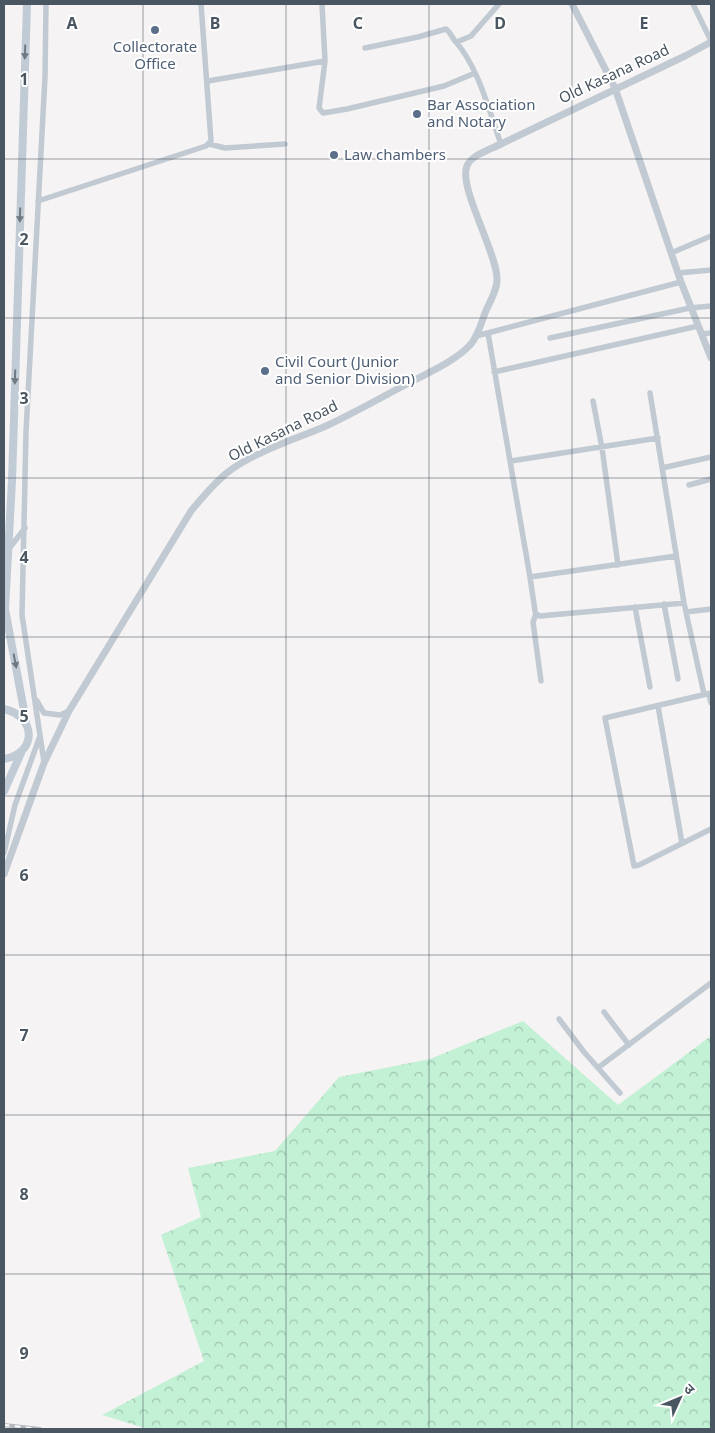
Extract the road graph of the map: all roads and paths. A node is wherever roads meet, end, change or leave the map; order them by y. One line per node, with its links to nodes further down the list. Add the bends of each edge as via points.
1 (27, 4): 44 (main road, one-way to 44)
2 (46, 4): 18 (street)
3 (201, 4): 13 (street)
4 (322, 4): 11 (street)
5 (499, 4): 9 (street, via 471,36)
6 (572, 4): 14 (street)
7 (693, 4): 8 (street)
8 (711, 41): 14 (street, Old Kasana Road)
9 (457, 42): 10 (street, via 446,29); 12 (street)
10 (365, 48)
11 (325, 61): 12 (street, via 320,108 323,113 444,86); 13 (street)
12 (475, 73): 17 (street)
13 (208, 80): 15 (street, via 212,138)
14 (615, 88): 17 (street, Old Kasana Road); 20 (street)
15 (209, 144): 16 (street, via 225,148); 18 (street)
16 (285, 144)
17 (501, 144): 30 (street, Old Kasana Road, via 476,156 466,168 468,189 497,276 496,287)
18 (38, 201): 43 (street, via 26,432)
19 (711, 236): 20 (street)
20 (671, 253): 22 (street)
21 (711, 270): 22 (street)
22 (678, 273): 23 (street)
23 (681, 282): 25 (street); 27 (street)
24 (711, 306): 25 (street)
25 (690, 308): 26 (street); 31 (street)
26 (698, 326): 29 (street); 33 (street)
27 (488, 333): 30 (street); 33 (street)
28 (711, 333): 29 (street)
29 (701, 334): 32 (street)
30 (476, 336): 62 (street, Old Kasana Road, via 458,354 428,372 226,474 191,511)
31 (550, 338)
32 (711, 358)
33 (494, 372): 39 (street)
34 (650, 393): 36 (street)
35 (593, 401): 37 (street)
36 (658, 438): 37 (street); 40 (street)
37 (602, 448): 39 (street); 46 (street)
38 (711, 457): 40 (street)
39 (511, 461): 47 (street)
40 (662, 468): 45 (street)
41 (711, 480): 42 (street)
42 (688, 485)
43 (25, 528): 44 (street); 57 (street, via 22,615)
44 (8, 550): 63 (main road, one-way to 63, via 5,609)
45 (676, 556): 46 (street); 48 (street)
46 (618, 564): 47 (street)
47 (530, 577): 53 (street)
48 (684, 603): 49 (street); 52 (street)
49 (664, 604): 50 (street); 54 (street)
50 (635, 607): 53 (street); 56 (street)
51 (711, 609): 52 (street)
52 (686, 612): 58 (street)
53 (536, 614): 55 (street, via 533,622)
54 (678, 679)
55 (542, 681)
56 (650, 687)
57 (34, 694): 62 (street, via 44,713 60,715); 64 (street)
58 (708, 694): 59 (street); 60 (street)
59 (711, 703)
60 (658, 706): 70 (street); 70 (street, via 605,718 634,866)
61 (4, 709): 63 (main road, via 15,711)
62 (69, 711): 67 (street, Old Kasana Road)
63 (26, 722): 65 (main road, via 29,734)
64 (40, 736): 67 (street); 71 (street, via 15,805)
65 (21, 753): 66 (main road); 68 (main road)
66 (4, 758)
67 (44, 763): 72 (street, Old Kasana Road)
68 (4, 791)
69 (711, 829): 70 (street)
70 (682, 844)
71 (4, 853)
72 (4, 874)
73 (711, 983): 76 (street)
74 (604, 1012): 76 (street)
75 (559, 1019): 77 (street)
76 (629, 1045): 77 (street)
77 (599, 1067): 78 (street)
78 (620, 1093)

